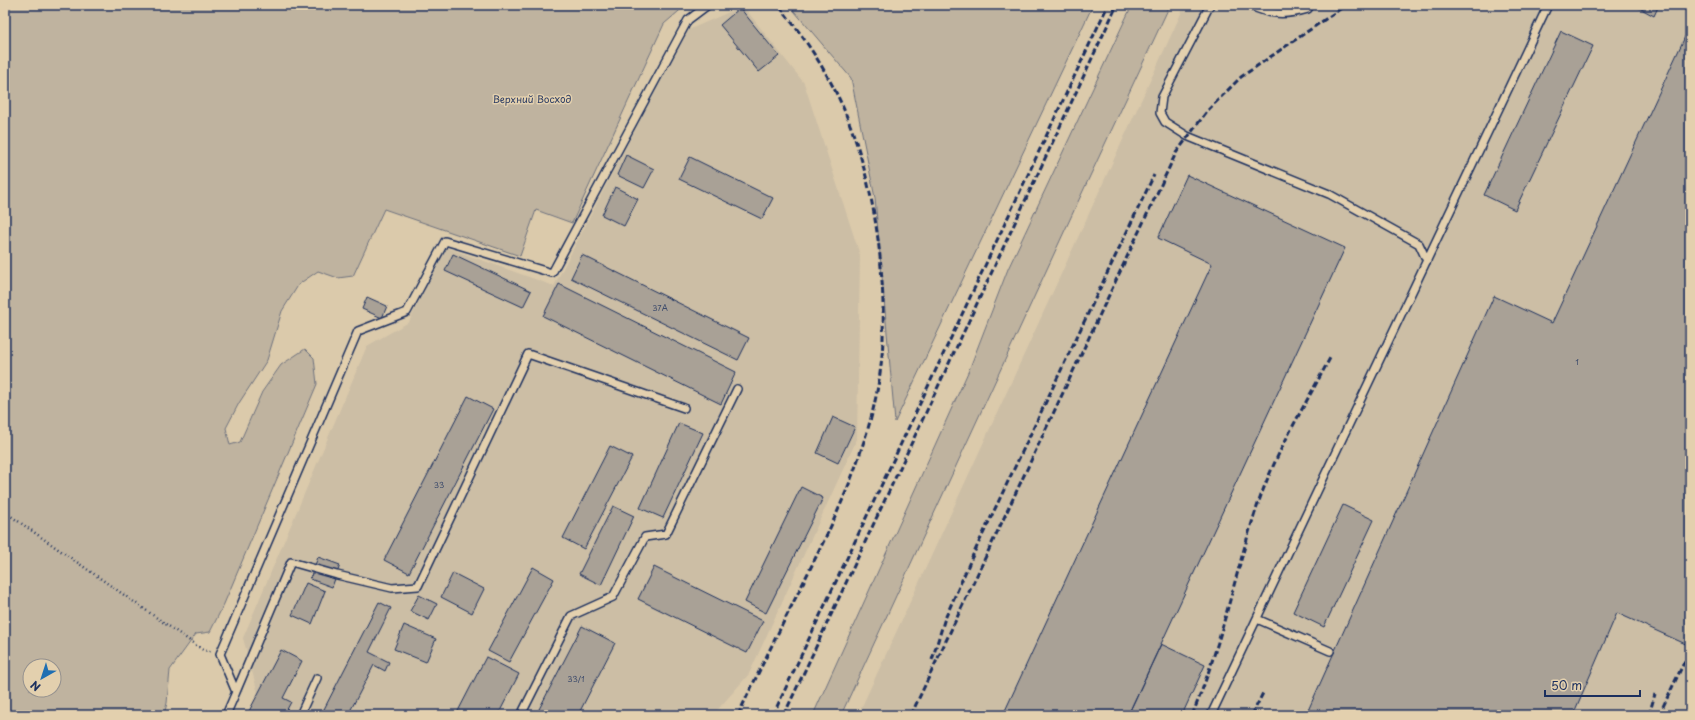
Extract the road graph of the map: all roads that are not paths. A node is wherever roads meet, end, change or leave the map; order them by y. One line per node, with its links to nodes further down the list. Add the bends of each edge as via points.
1 (708, 5): 12 (lane, via 688,20 552,273 445,240 407,312 358,332 220,654)
2 (1210, 5): 6 (lane, via 1162,97 1160,113 1165,122 1187,136 1329,194 1419,244)
3 (1249, 5): 4 (lane, via 1264,12 1291,15 1308,9)
4 (1310, 5)
5 (1548, 5): 6 (lane)
6 (1427, 261): 9 (lane)
7 (737, 389): 15 (lane, via 666,534 646,537 613,597 571,616)
8 (684, 408): 12 (lane, via 528,354 418,586 392,588 291,562)
9 (1257, 619): 10 (lane); 16 (lane)
10 (1330, 651)
11 (318, 678): 14 (lane)
12 (236, 692): 13 (lane)
13 (226, 715)
14 (300, 715)
15 (521, 715)
16 (1211, 715)

